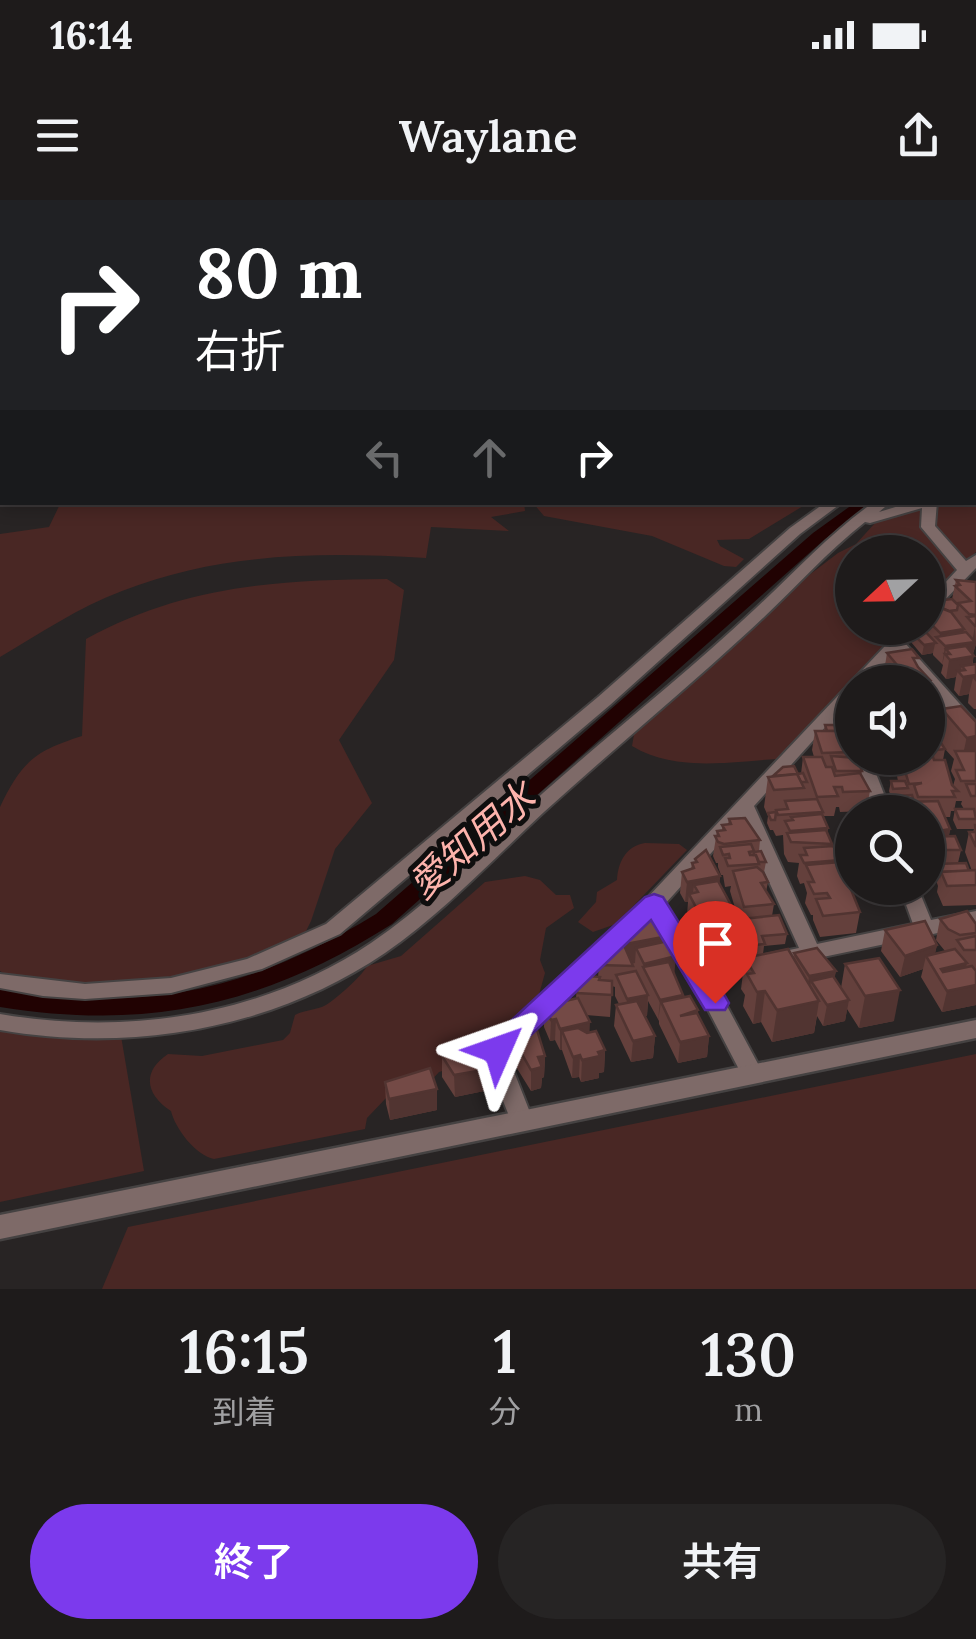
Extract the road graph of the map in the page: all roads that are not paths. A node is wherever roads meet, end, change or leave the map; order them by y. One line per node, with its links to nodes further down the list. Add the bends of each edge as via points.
1 (832, 505): 23 (street, via 333,929 281,954 170,986 80,992)
2 (881, 505): 5 (street)
3 (920, 505): 5 (street)
4 (930, 505): 6 (street, via 928,527)
5 (860, 523): 24 (street, via 364,958 261,1005 195,1022 63,1031)
6 (967, 567): 7 (street); 8 (street)
7 (976, 589)
8 (945, 591)
9 (894, 645): 11 (street)
10 (898, 645): 15 (street)
11 (875, 665)
12 (835, 708): 13 (street)
13 (830, 714): 14 (street); 16 (street)
14 (835, 721)
15 (976, 732)
16 (744, 805): 17 (street); 21 (street)
17 (654, 903): 22 (street); 27 (street, via 498,1050)
18 (915, 905): 20 (street)
19 (976, 918): 20 (street)
20 (924, 928): 21 (street)
21 (810, 950): 22 (street)
22 (700, 976): 26 (street)
23 (0, 981)
24 (0, 1022)
25 (976, 1029): 26 (street)
26 (752, 1075): 27 (street)
27 (521, 1120): 28 (street)
28 (0, 1227)

